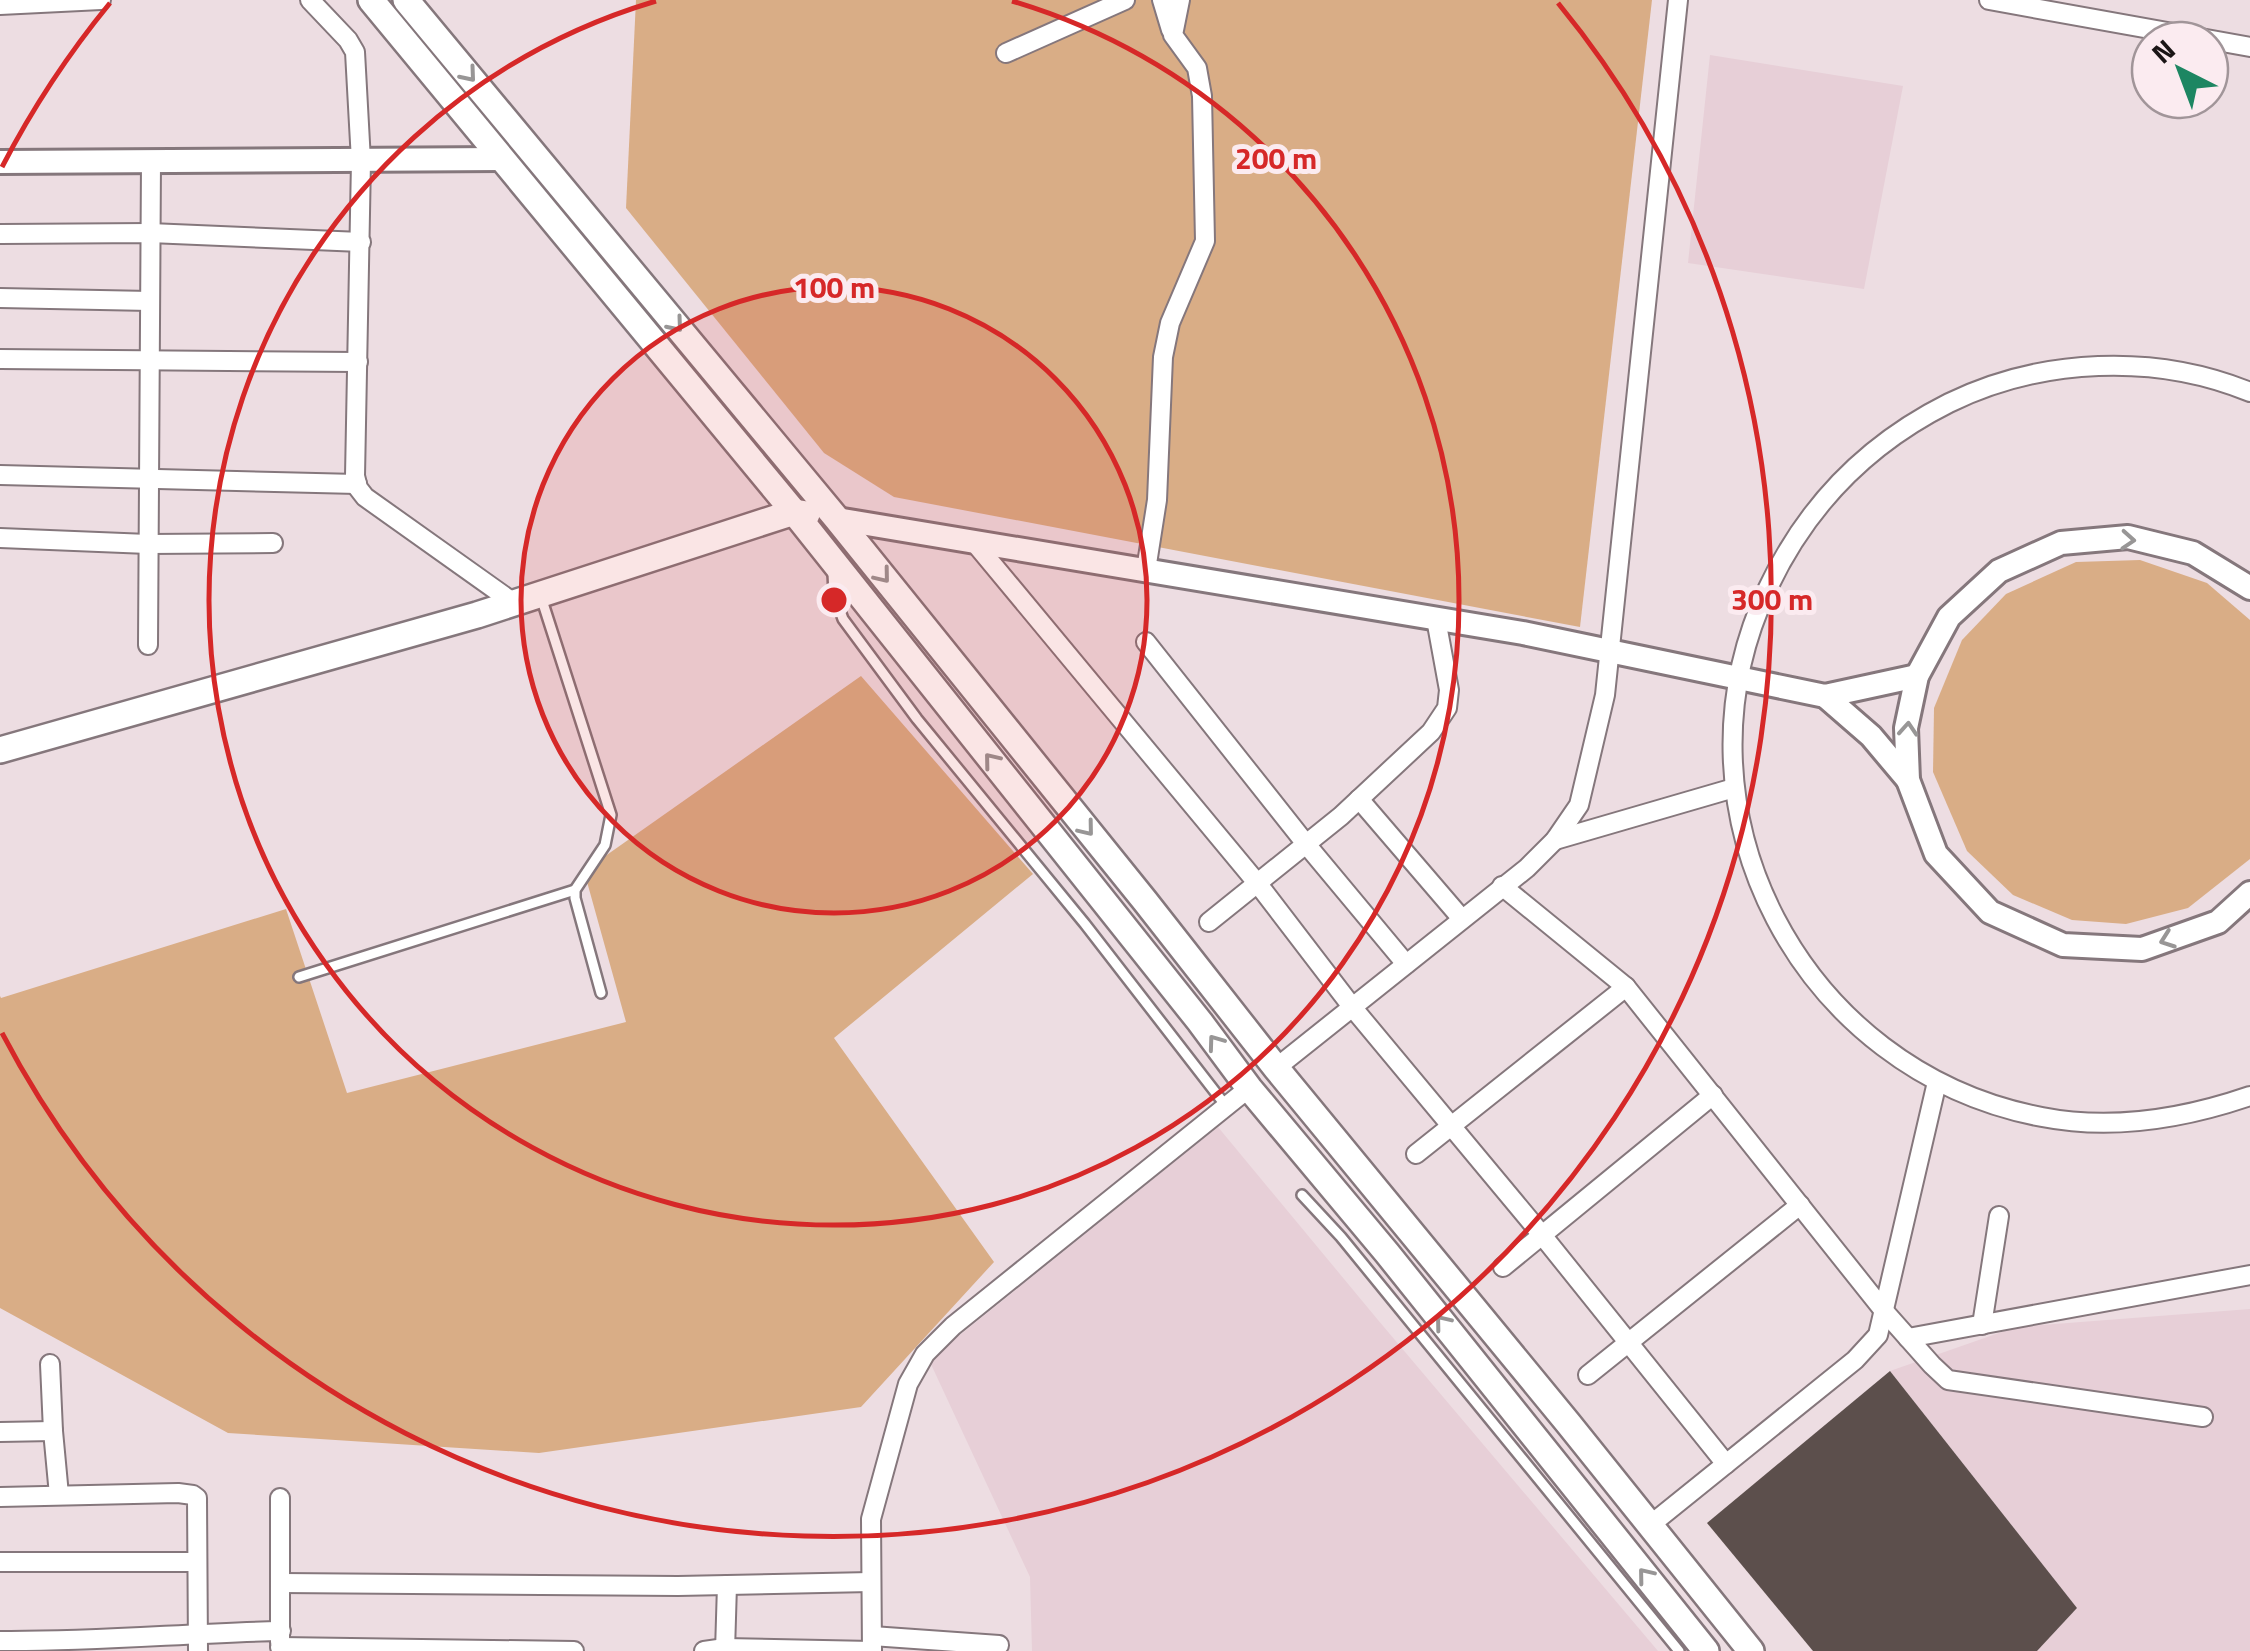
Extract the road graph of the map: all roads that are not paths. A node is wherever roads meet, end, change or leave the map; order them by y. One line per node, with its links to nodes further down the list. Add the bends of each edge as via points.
1 (100, 0): 10 (street)
2 (310, 0): 15 (street, via 355,52)
3 (372, 0): 14 (main road)
4 (406, 0): 31 (main road, one-way to 31)
5 (1126, 0): 13 (street)
6 (1162, 0): 11 (street)
7 (1180, 0): 11 (street)
8 (1678, 0): 44 (street)
9 (1989, 0): 12 (street)
10 (0, 5)
11 (1173, 36): 37 (street, via 1198,68 1205,241 1163,357 1158,500)
12 (2250, 47)
13 (1006, 53)
14 (502, 159): 15 (street); 30 (main road)
15 (362, 161): 17 (street); 20 (street)
16 (0, 162): 17 (street)
17 (151, 162): 18 (street)
18 (150, 233): 19 (street); 20 (street); 22 (street)
19 (0, 234)
20 (361, 242): 25 (street)
21 (0, 298): 22 (street)
22 (150, 300): 24 (street)
23 (0, 359): 24 (street)
24 (150, 360): 25 (street); 28 (street)
25 (358, 362): 29 (street)
26 (2250, 392): 46 (street, via 2163,368 2098,366 2035,373 1973,392 1916,420 1864,458 1819,504 1782,557 1755,615)
27 (0, 476): 28 (street)
28 (148, 478): 29 (street); 35 (street)
29 (357, 484): 40 (street, via 364,497)
30 (794, 512): 31 (main road); 36 (main road); 39 (main road)
31 (837, 519): 34 (street); 65 (main road, one-way to 65)
32 (0, 538): 35 (street)
33 (272, 542): 35 (street)
34 (974, 542): 37 (street); 54 (street)
35 (148, 544): 43 (street)
36 (833, 561): 67 (main road, one-way to 36); 70 (lane, via 843,619)
37 (1146, 570): 41 (street)
38 (2250, 588): 45 (street, one-way to 38, via 1949,617 1999,571 2061,543 2128,537 2193,553)
39 (540, 595): 40 (main road); 56 (lane, via 611,814 604,845)
40 (514, 603): 48 (main road)
41 (1436, 619): 44 (street); 51 (street, via 1450,690 1447,708 1431,732)
42 (1146, 642): 53 (street)
43 (148, 645)
44 (1610, 652): 46 (street); 52 (street, via 1579,805)
45 (1917, 676): 47 (street); 49 (street, one-way to 45, via 1906,728)
46 (1738, 678): 47 (street); 50 (street)
47 (1825, 696): 49 (street)
48 (0, 750)
49 (1908, 780): 57 (street, one-way to 49, via 2218,922 2142,949 2063,945 1990,912 1936,854)
50 (1734, 788): 52 (street); 66 (street, via 1746,849 1799,961 1884,1050)
51 (1359, 799): 53 (street); 58 (street)
52 (1555, 840): 55 (street)
53 (1306, 844): 54 (street); 60 (street)
54 (1258, 884): 59 (street); 64 (street)
55 (1502, 886): 58 (street); 62 (street)
56 (575, 890): 61 (lane); 63 (lane)
57 (2250, 893)
58 (1462, 919): 60 (street)
59 (1209, 922)
60 (1406, 964): 64 (street)
61 (299, 977)
62 (1626, 987): 68 (street); 71 (street)
63 (602, 993)
64 (1353, 1008): 65 (street); 71 (street)
65 (1276, 1068): 76 (main road)
66 (1938, 1082): 69 (street, via 1989,1104 2099,1124 2155,1121); 82 (street)
67 (1249, 1088): 70 (street); 78 (main road)
68 (1713, 1095): 74 (street); 77 (street)
69 (2250, 1096)
70 (1226, 1106): 98 (street, via 925,1354 908,1384 871,1519)
71 (1450, 1127): 72 (street); 77 (street)
72 (1416, 1154)
73 (1302, 1195): 78 (lane)
74 (1800, 1205): 82 (street); 85 (street)
75 (1999, 1216): 83 (street)
76 (1411, 1231): 79 (main road); 95 (main road)
77 (1542, 1235): 80 (street); 85 (street)
78 (1358, 1239): 79 (main road); 110 (lane)
79 (1387, 1253): 111 (main road, one-way to 79)
80 (1503, 1267)
81 (2250, 1275): 83 (street)
82 (1884, 1311): 84 (street); 91 (street, via 1878,1335 1856,1360)
83 (1982, 1324): 84 (street)
84 (1908, 1338): 88 (street, via 1948,1380)
85 (1629, 1342): 87 (street); 91 (street)
86 (50, 1364): 89 (street)
87 (1588, 1375)
88 (2202, 1417)
89 (53, 1431): 90 (street); 93 (street)
90 (0, 1432)
91 (1726, 1464): 95 (street)
92 (0, 1496): 93 (street)
93 (60, 1496): 97 (street, via 193,1495)
94 (280, 1498): 99 (street)
95 (1649, 1526): 112 (main road)
96 (0, 1562): 97 (street)
97 (197, 1562): 102 (street)
98 (871, 1582): 100 (street); 105 (street)
99 (280, 1583): 100 (street); 103 (street)
100 (727, 1585): 107 (street)
101 (0, 1641): 104 (street)
102 (198, 1642): 103 (street); 104 (street)
103 (280, 1643): 108 (street)
104 (60, 1646)
105 (872, 1646): 106 (street); 107 (street)
106 (999, 1646)
107 (725, 1650): 109 (street)
108 (574, 1651)
109 (704, 1651)
110 (1680, 1651)
111 (1706, 1651)
112 (1751, 1651)

